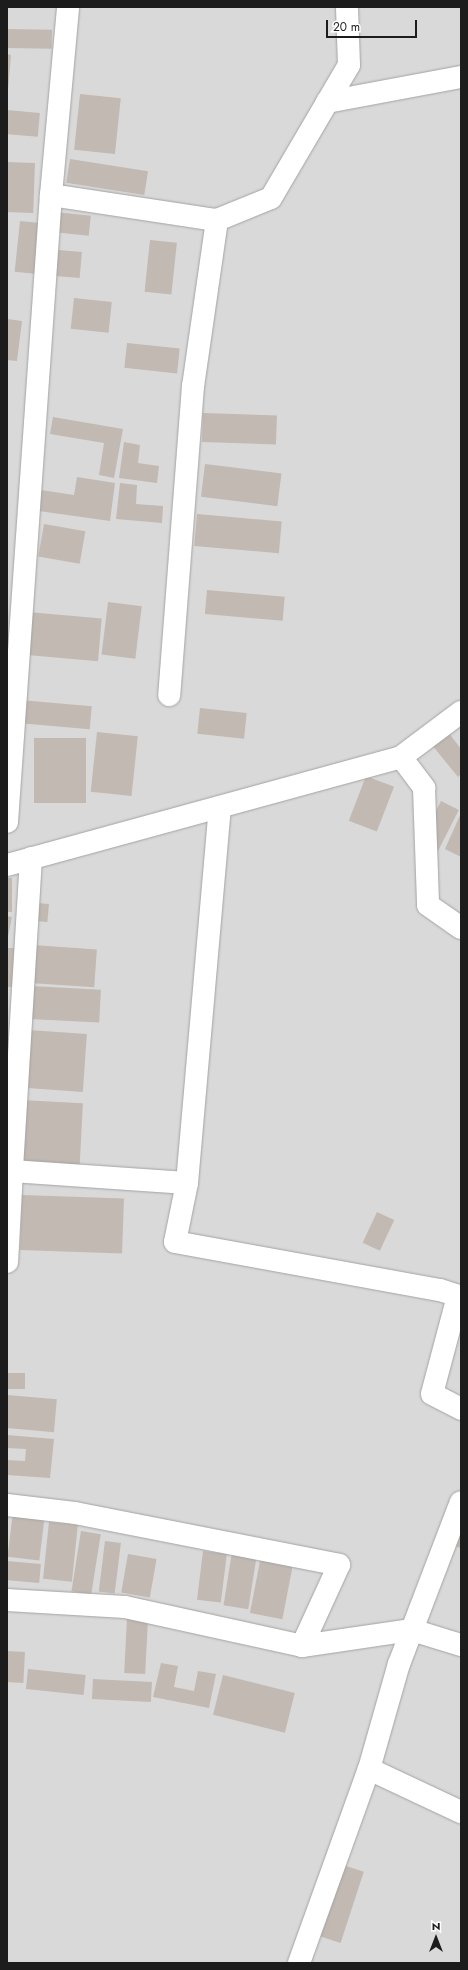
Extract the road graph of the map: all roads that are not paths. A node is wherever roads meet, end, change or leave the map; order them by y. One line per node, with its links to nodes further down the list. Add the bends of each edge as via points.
1 (68, 7): 5 (street)
2 (347, 7): 4 (street, via 349,65)
3 (461, 77): 4 (street)
4 (327, 102): 6 (street, via 271,198)
5 (51, 195): 6 (street); 11 (street)
6 (217, 220): 7 (street, via 193,386)
7 (169, 695)
8 (461, 712): 9 (street)
9 (401, 757): 10 (street); 14 (street, via 424,788 428,905)
10 (220, 807): 12 (street); 16 (street)
11 (7, 822)
12 (31, 858): 13 (street); 15 (street)
13 (7, 864)
14 (461, 928)
15 (9, 1171): 16 (street); 17 (street)
16 (187, 1183): 18 (street, via 175,1242 440,1290)
17 (7, 1262)
18 (459, 1296): 19 (street, via 432,1394)
19 (461, 1410)
20 (461, 1502): 23 (street)
21 (7, 1505): 25 (street, via 75,1513 339,1565)
22 (7, 1600): 25 (street, via 125,1607)
23 (412, 1630): 24 (street); 25 (street); 26 (street, via 399,1664)
24 (461, 1645)
25 (302, 1646)
26 (369, 1769): 27 (street); 28 (street)
27 (461, 1812)
28 (299, 1963)

